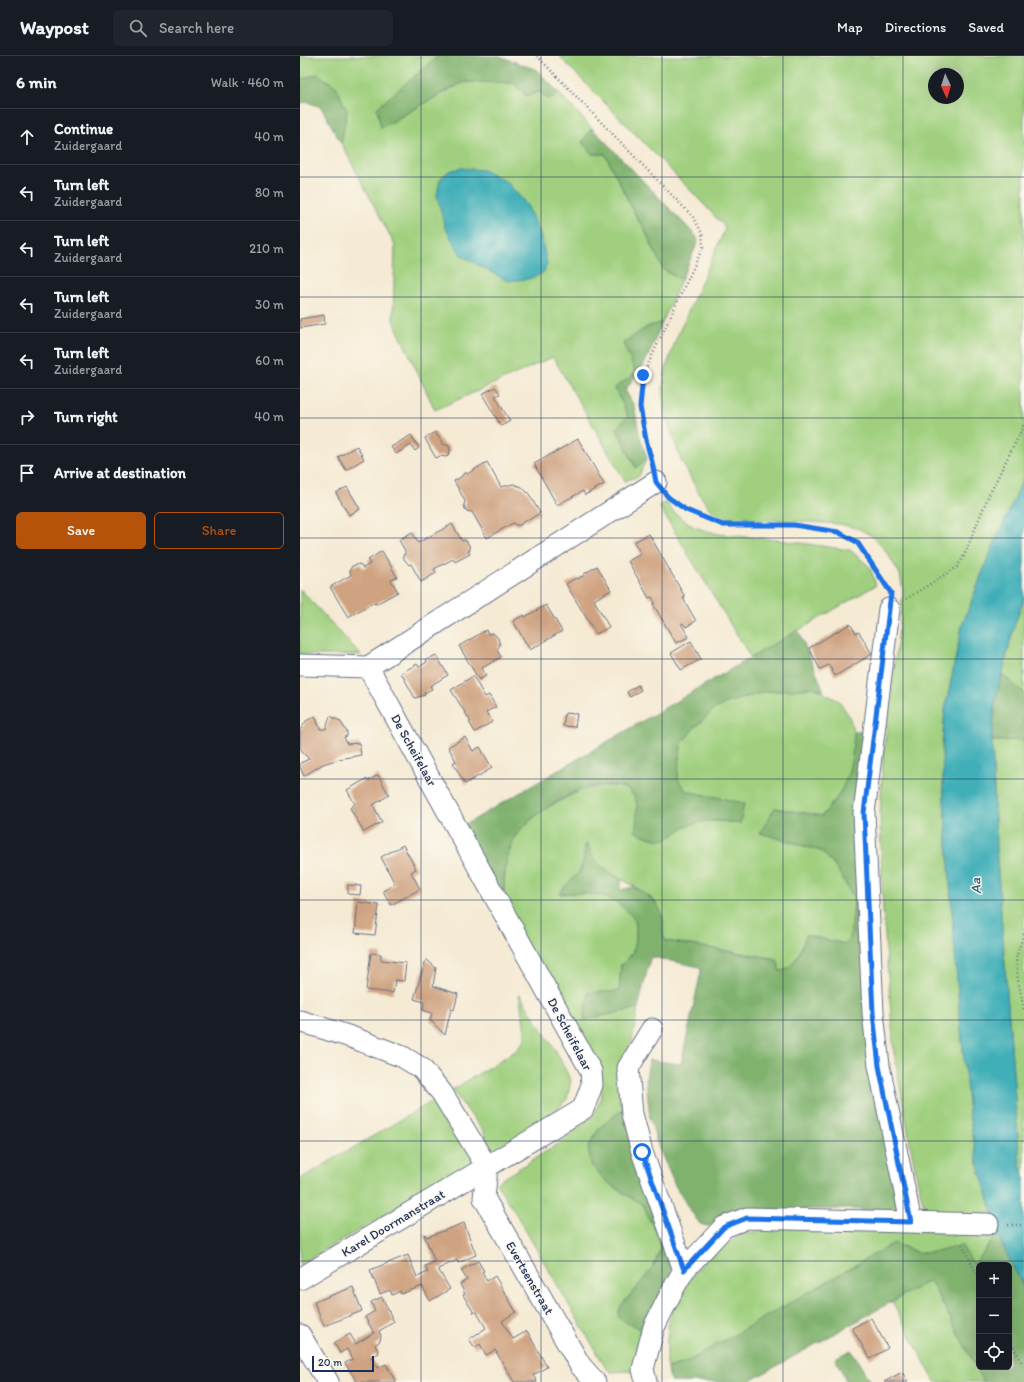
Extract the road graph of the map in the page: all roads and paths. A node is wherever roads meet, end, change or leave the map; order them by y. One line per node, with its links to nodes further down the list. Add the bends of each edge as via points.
1 (537, 56): 3 (path, via 693,217 702,233 702,247 643,375 640,407)
2 (1024, 425): 4 (path, via 957,567)
3 (656, 482): 4 (path, via 668,497 686,510 723,525 794,525 838,532 857,542 891,593); 6 (street)
4 (889, 609): 12 (street, via 864,813 873,1013 879,1066)
5 (300, 665): 6 (street)
6 (368, 667): 11 (street, De Scheifelaar, via 591,1071 592,1084 583,1109)
7 (1024, 934): 8 (path, via 1016,958)
8 (1024, 1010)
9 (300, 1021): 11 (street, via 403,1056 421,1068 442,1093)
10 (652, 1029): 15 (street, via 628,1068 632,1114 642,1152)
11 (487, 1166): 17 (street, Karel Doormanstraat); 22 (street, Evertsenstraat, via 484,1198 580,1365)
12 (911, 1222): 13 (street); 15 (street, via 747,1218 724,1227)
13 (953, 1223): 14 (street); 16 (path)
14 (988, 1224)
15 (684, 1270): 23 (street, via 654,1327 643,1369)
16 (976, 1272)
17 (300, 1279)
18 (300, 1335): 21 (street)
19 (1012, 1345): 20 (path)
20 (1024, 1366)
21 (328, 1382)
22 (595, 1382)
23 (646, 1382)

